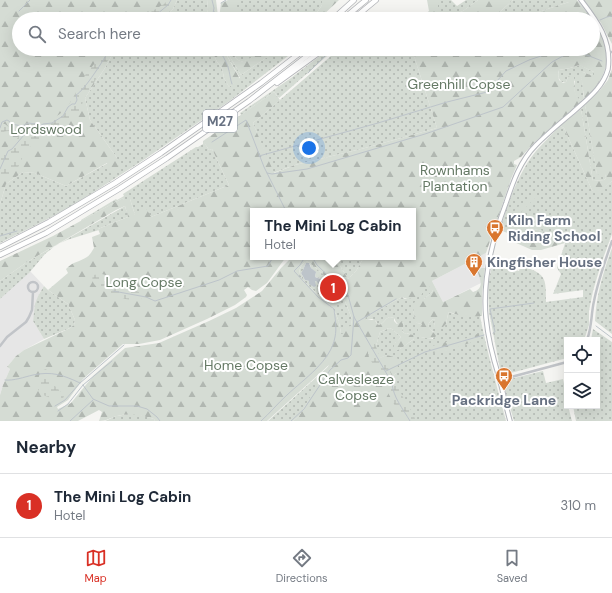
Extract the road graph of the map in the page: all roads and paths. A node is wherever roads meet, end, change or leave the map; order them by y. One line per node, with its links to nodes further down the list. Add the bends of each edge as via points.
1 (354, 0): 5 (highway)
2 (366, 0): 6 (highway)
3 (376, 0): 7 (highway)
4 (581, 0): 8 (street)
5 (341, 12)
6 (351, 12)
7 (361, 12)
8 (590, 12)
9 (600, 25): 10 (street)
10 (611, 52): 22 (street, via 608,70 598,88 525,158 499,221 487,269 485,305 489,339)
11 (297, 56): 16 (highway, M27, via 161,154 49,222)
12 (307, 56): 14 (highway, M27)
13 (315, 56): 14 (highway, M27)
14 (249, 101): 17 (highway, M27, via 119,189 46,233)
15 (612, 242): 19 (street, via 594,300)
16 (0, 247)
17 (0, 255)
18 (33, 292): 20 (street, via 30,317)
19 (588, 337)
20 (0, 346)
21 (564, 363): 22 (street)
22 (499, 380): 23 (street)
23 (510, 421)

